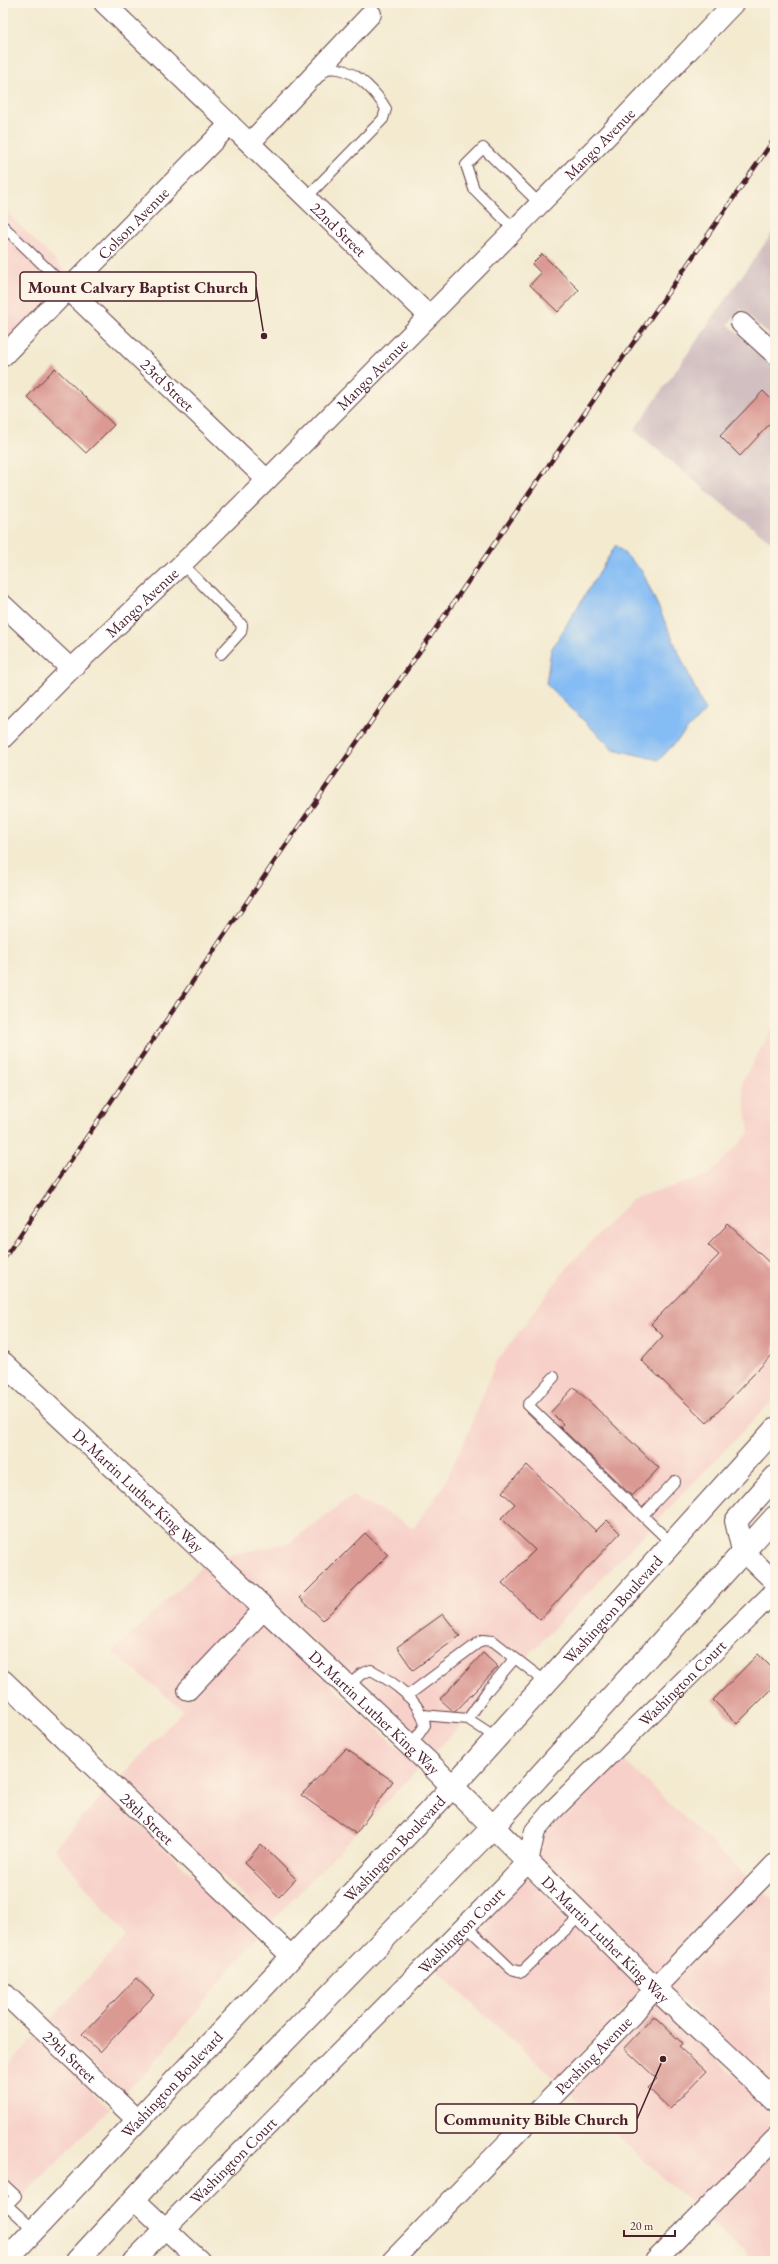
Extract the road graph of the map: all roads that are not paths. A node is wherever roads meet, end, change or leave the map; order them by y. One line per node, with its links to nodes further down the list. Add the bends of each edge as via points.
1 (104, 3): 5 (street, 22nd Street)
2 (734, 3): 8 (street, Mango Avenue)
3 (371, 14): 4 (street)
4 (318, 69): 6 (street); 7 (lane, via 338,69 353,74 380,99 386,109 383,119)
5 (230, 124): 6 (street, 22nd Street); 11 (street, Colson Avenue)
6 (250, 143): 7 (street, 22nd Street)
7 (307, 198): 12 (street, 22nd Street)
8 (539, 203): 10 (street, Mango Avenue); 10 (lane, via 483,148 466,165 474,189)
9 (3, 226): 11 (lane)
10 (514, 229): 12 (street, Mango Avenue)
11 (68, 289): 15 (street, Colson Avenue); 16 (street, 23rd Street)
12 (428, 315): 16 (street, Mango Avenue)
13 (741, 323): 14 (street)
14 (775, 354)
15 (3, 356)
16 (267, 480): 17 (street, Mango Avenue)
17 (182, 564): 19 (lane, via 242,625 241,632); 20 (street, Mango Avenue)
18 (3, 605): 20 (street)
19 (221, 654)
20 (71, 669): 21 (street, Mango Avenue)
21 (3, 738)
22 (3, 1363): 33 (main road, Dr Martin Luther King Way)
23 (554, 1377): 27 (lane, via 528,1405)
24 (775, 1428): 29 (main road, Washington Boulevard)
25 (775, 1477): 30 (main road, via 736,1521)
26 (675, 1481): 27 (lane)
27 (643, 1515): 29 (lane)
28 (775, 1517): 30 (main road)
29 (671, 1543): 36 (main road, Washington Boulevard)
30 (743, 1551): 31 (street); 45 (main road)
31 (775, 1582)
32 (775, 1591): 46 (street, Washington Court, via 534,1831)
33 (264, 1608): 37 (main road, Dr Martin Luther King Way); 38 (street)
34 (515, 1658): 36 (lane); 39 (lane, via 493,1641 482,1640); 41 (lane)
35 (3, 1680): 50 (street, 28th Street)
36 (546, 1682): 42 (main road, Washington Boulevard)
37 (348, 1686): 39 (lane, via 361,1674 371,1670 385,1677); 43 (main road, Dr Martin Luther King Way)
38 (188, 1690)
39 (407, 1696): 40 (lane)
40 (423, 1715): 41 (lane); 43 (lane, via 425,1725)
41 (468, 1719): 42 (lane)
42 (497, 1738): 44 (main road, Washington Boulevard)
43 (411, 1746): 44 (main road, Dr Martin Luther King Way)
44 (453, 1786): 45 (main road, Dr Martin Luther King Way); 50 (main road, Washington Boulevard)
45 (493, 1827): 46 (main road, Dr Martin Luther King Way); 57 (main road)
46 (528, 1862): 48 (main road, Dr Martin Luther King Way); 49 (street, Washington Court)
47 (775, 1864): 51 (street, Pershing Avenue)
48 (582, 1914): 49 (lane, via 522,1972 511,1969); 51 (main road, Dr Martin Luther King Way)
49 (466, 1926): 59 (street, Washington Court)
50 (291, 1956): 54 (main road, Washington Boulevard)
51 (655, 1988): 53 (main road, Dr Martin Luther King Way); 65 (street, Pershing Avenue, via 632,2015)
52 (3, 1992): 54 (street, 29th Street)
53 (775, 2100)
54 (137, 2120): 60 (main road, Washington Boulevard)
55 (775, 2139): 66 (street)
56 (3, 2184): 58 (lane, via 16,2196)
57 (134, 2199): 59 (street); 62 (main road)
58 (5, 2208): 60 (lane)
59 (165, 2227): 63 (street, Washington Court); 64 (street)
60 (34, 2230): 61 (main road, Washington Boulevard)
61 (5, 2261)
62 (77, 2261)
63 (133, 2261)
64 (200, 2261)
65 (392, 2261)
66 (655, 2261)

